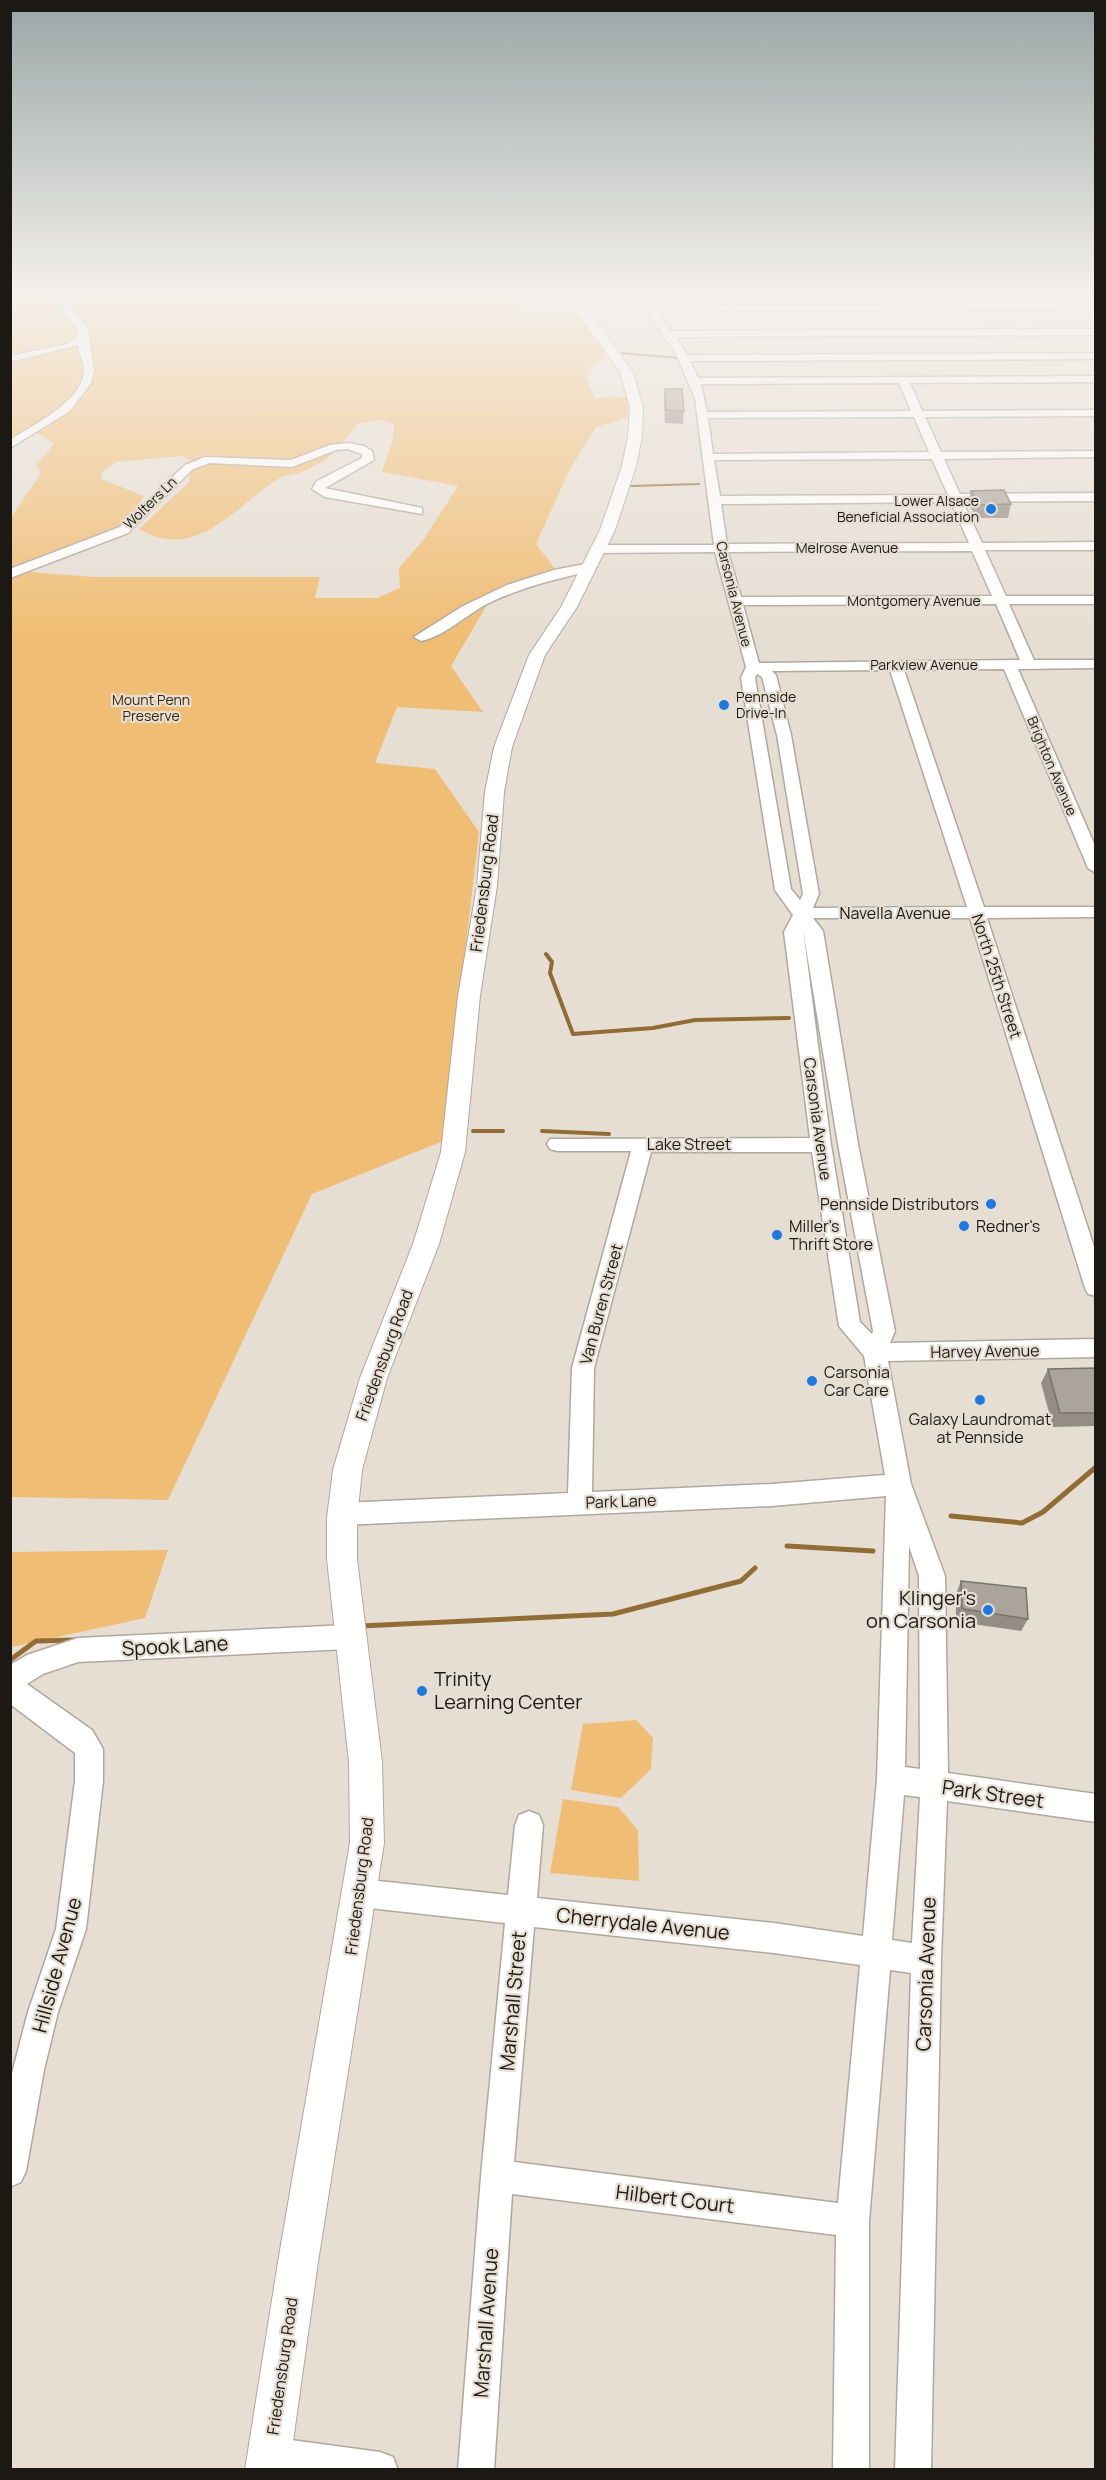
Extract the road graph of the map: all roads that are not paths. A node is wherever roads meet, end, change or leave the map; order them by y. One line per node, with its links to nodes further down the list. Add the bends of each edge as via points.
1 (69, 406): 8 (street)
2 (635, 406): 19 (main road, Friedensburg Road, via 629,466 616,509)
3 (700, 406): 7 (street, Carsonia Avenue)
4 (915, 406): 6 (street)
5 (1095, 412): 6 (street)
6 (918, 413): 7 (street); 10 (street)
7 (702, 415): 11 (street, Carsonia Avenue)
8 (10, 445)
9 (1095, 454): 10 (street)
10 (936, 455): 11 (street); 13 (street)
11 (709, 457): 14 (street, Carsonia Avenue)
12 (1095, 497): 13 (street)
13 (956, 499): 14 (street); 17 (street)
14 (715, 500): 18 (street, Carsonia Avenue)
15 (418, 511): 20 (street, Wolters Ln, via 318,489 370,458 354,446 334,447 292,464 209,459 189,466 124,530)
16 (1095, 546): 17 (street, Melrose Avenue)
17 (977, 547): 18 (street, Melrose Avenue); 23 (street)
18 (721, 549): 19 (street, Melrose Avenue); 22 (street, Carsonia Avenue)
19 (594, 558): 24 (street, via 501,591 465,610 436,632); 42 (main road, Friedensburg Road, via 539,651 501,756 453,1150 441,1199 356,1431)
20 (10, 574)
21 (1095, 600): 23 (street, Montgomery Avenue)
22 (734, 601): 23 (street, Montgomery Avenue); 29 (street, Carsonia Avenue)
23 (1001, 601): 26 (street)
24 (421, 637)
25 (1010, 664): 26 (street, Parkview Avenue); 28 (street, Parkview Avenue); 30 (street, Brighton Avenue)
26 (1029, 664): 27 (street, Parkview Avenue)
27 (1095, 664)
28 (895, 665): 29 (street, Parkview Avenue); 33 (street, North 25th Street)
29 (753, 667): 32 (street, Carsonia Avenue, via 748,678 783,890); 32 (street, Carsonia Avenue, via 770,675 784,735 811,894)
30 (1095, 868)
31 (1095, 912): 33 (street, Navella Avenue)
32 (802, 913): 33 (street, Navella Avenue); 36 (street, Carsonia Avenue, via 793,932); 39 (street, Carsonia Avenue, via 814,931 884,1331)
33 (977, 913): 37 (street, North 25th Street)
34 (557, 1144): 35 (street, Lake Street)
35 (643, 1144): 36 (street, Lake Street); 41 (street, Van Buren Street, via 583,1368)
36 (822, 1145): 39 (street, Carsonia Avenue, via 850,1326)
37 (1095, 1288)
38 (1095, 1348): 39 (street, Harvey Avenue)
39 (875, 1352): 40 (street, Carsonia Avenue)
40 (899, 1484): 41 (street, Park Lane, via 772,1495); 46 (street, Carsonia Avenue); 47 (street, Carsonia Avenue, via 932,1575)
41 (580, 1502): 42 (street, Park Lane)
42 (342, 1514): 43 (main road, Friedensburg Road, via 340,1572)
43 (347, 1637): 44 (street, Spook Lane, via 78,1650 36,1664); 50 (main road, Friedensburg Road, via 370,1804)
44 (10, 1680)
45 (10, 1688): 54 (street, Hillside Avenue, via 82,1739 90,1749 71,1929 28,2070)
46 (891, 1779): 47 (street, Park Street); 52 (street, Carsonia Avenue)
47 (934, 1786): 48 (street, Park Street); 53 (street, Carsonia Avenue)
48 (1095, 1808)
49 (529, 1825): 51 (street, Marshall Street)
50 (360, 1893): 51 (street, Cherrydale Avenue); 57 (main road, Friedensburg Road)
51 (520, 1911): 52 (street, Cherrydale Avenue); 55 (street, Marshall Street)
52 (877, 1953): 53 (street, Cherrydale Avenue); 56 (street, Carsonia Avenue)
53 (926, 1960): 61 (street, Carsonia Avenue)
54 (10, 2171)
55 (497, 2176): 56 (street, Hilbert Court); 59 (street, Marshall Avenue)
56 (853, 2221): 60 (street, Carsonia Avenue)
57 (268, 2462): 58 (street)
58 (380, 2469)
59 (476, 2469)
60 (851, 2469)
61 (913, 2469)

